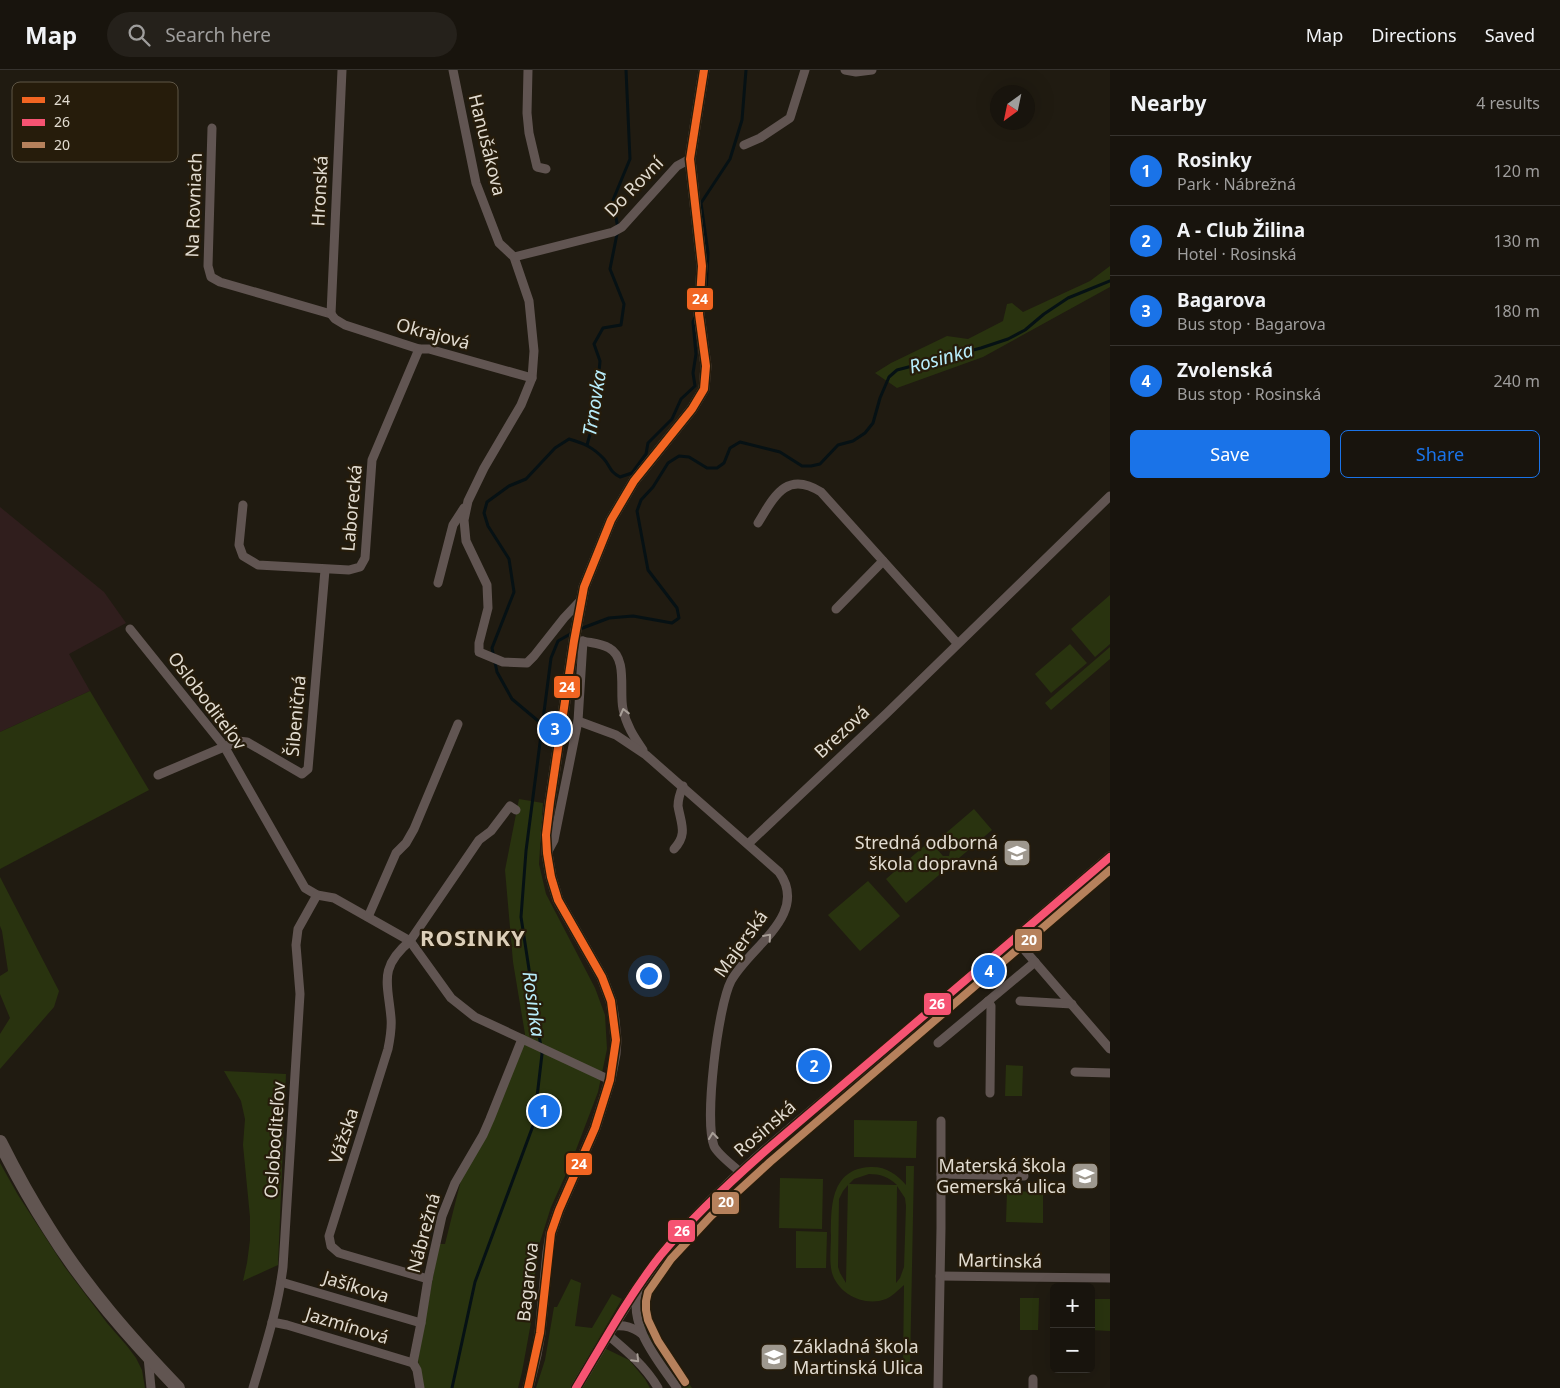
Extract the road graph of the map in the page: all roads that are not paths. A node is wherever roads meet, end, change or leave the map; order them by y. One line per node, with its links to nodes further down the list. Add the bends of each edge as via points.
1 (342, 70): 13 (street, Hronská)
2 (453, 70): 12 (street, Hanušákova, via 476,182 499,243)
3 (528, 70): 11 (street, via 529,134 537,167)
4 (704, 70): 10 (street, Bagarova)
5 (805, 70): 9 (street, via 790,118 760,138)
6 (845, 70): 7 (street)
7 (872, 70)
8 (212, 128): 13 (street, Na Rovniach, via 208,266 211,277)
9 (744, 144)
10 (690, 159): 12 (street, Do Rovní, via 677,166 622,227); 23 (street, Bagarova, via 702,266 699,314 706,366 704,389 692,409 634,481 611,520)
11 (546, 169)
12 (514, 257): 15 (street, Hanušákova, via 529,301 534,351)
13 (331, 314): 14 (street, Okrajová, via 345,325)
14 (419, 350): 15 (street, Okrajová, via 428,349); 21 (street, Laborecká, via 372,460 366,558 360,567)
15 (532, 378): 17 (street, Hanušákova, via 521,405)
16 (1110, 496): 27 (street, Brezová)
17 (468, 501): 22 (street, Hanušákova, via 453,525); 23 (street, Hanušákova, via 464,520 466,541 487,585 488,608 479,652 503,662 527,663)
18 (243, 505): 21 (street, Laborecká, via 239,544 243,556 258,565)
19 (758, 523): 20 (street, via 774,497 784,488 791,484 806,485 821,492)
20 (883, 561): 24 (street); 27 (street)
21 (325, 570): 30 (street, Šibeničná, via 308,769 302,774 247,742 238,741)
22 (438, 583)
23 (580, 601): 26 (street, Bagarova)
24 (836, 608)
25 (130, 629): 30 (street, Osloboditeľov)
26 (577, 640): 28 (street); 31 (street, Majerská, one-way to 26, via 629,728 622,708 621,670 617,656 611,648); 37 (street, Bagarova, via 550,802)
27 (958, 643): 35 (street, Brezová)
28 (578, 721): 31 (street, Majerská, via 616,735); 37 (street, via 554,840)
29 (458, 724): 40 (street, via 414,830 396,853)
30 (224, 746): 32 (street); 39 (street, Osloboditeľov, via 305,888)
31 (646, 755): 33 (street, Majerská)
32 (158, 775)
33 (683, 786): 35 (street, Majerská); 36 (street, via 678,799 683,834)
34 (516, 810): 42 (street, Vážska, via 510,806 480,840)
35 (748, 844): 56 (street, Majerská, one-way to 35, via 715,1149 712,1141 711,1094 720,1020 725,994 732,979 773,932 788,901 784,878)
36 (674, 849)
37 (547, 853): 52 (street, Bagarova, via 558,900 602,977 610,1002 616,1040)
38 (1110, 857): 41 (street, Rosinská)
39 (317, 895): 40 (street, Osloboditeľov, via 334,898); 62 (street, Osloboditeľov, via 298,929 296,945 300,994)
40 (368, 917): 42 (street, Osloboditeľov)
41 (1015, 938): 43 (street); 56 (street, Rosinská)
42 (410, 941): 47 (street, via 451,998 475,1017); 61 (street, Vážska, via 387,970 392,1020 388,1049 329,1236 331,1246 338,1253)
43 (1035, 962): 44 (street); 46 (street)
44 (988, 1001): 48 (street); 53 (street, via 991,1006)
45 (1020, 1001): 46 (street)
46 (1072, 1004): 49 (street)
47 (522, 1038): 52 (street); 61 (street, Nábrežná, via 483,1135 455,1183 442,1216)
48 (938, 1043)
49 (1110, 1049)
50 (1075, 1072): 51 (street)
51 (1110, 1072)
52 (610, 1080): 74 (street, Bagarova, via 595,1128 551,1233 540,1333)
53 (990, 1093)
54 (941, 1121): 57 (street)
55 (0, 1142): 68 (main road, via 72,1263)
56 (741, 1173): 63 (street, Rosinská, via 674,1240)
57 (941, 1174): 58 (street); 59 (street)
58 (1024, 1176)
59 (940, 1276): 60 (street, Martinská); 78 (street, Martinská)
60 (1110, 1278)
61 (428, 1279): 65 (street, Nábrežná)
62 (281, 1282): 64 (street, Osloboditeľov); 65 (street, Jašíkova)
63 (640, 1286): 66 (street, Rosinská); 67 (street, via 636,1300)
64 (272, 1322): 69 (street, Jazmínová); 72 (street, Osloboditeľov)
65 (421, 1323): 69 (street, Nábrežná)
66 (611, 1331): 67 (street, via 622,1325); 75 (street, Rosinská); 76 (street, one-way to 76)
67 (642, 1334): 77 (street)
68 (148, 1357): 70 (street); 71 (main road)
69 (413, 1363): 73 (street, Nábrežná)
70 (151, 1388)
71 (178, 1388)
72 (253, 1388)
73 (420, 1388)
74 (528, 1388)
75 (576, 1388)
76 (658, 1388)
77 (677, 1388)
78 (938, 1388)

